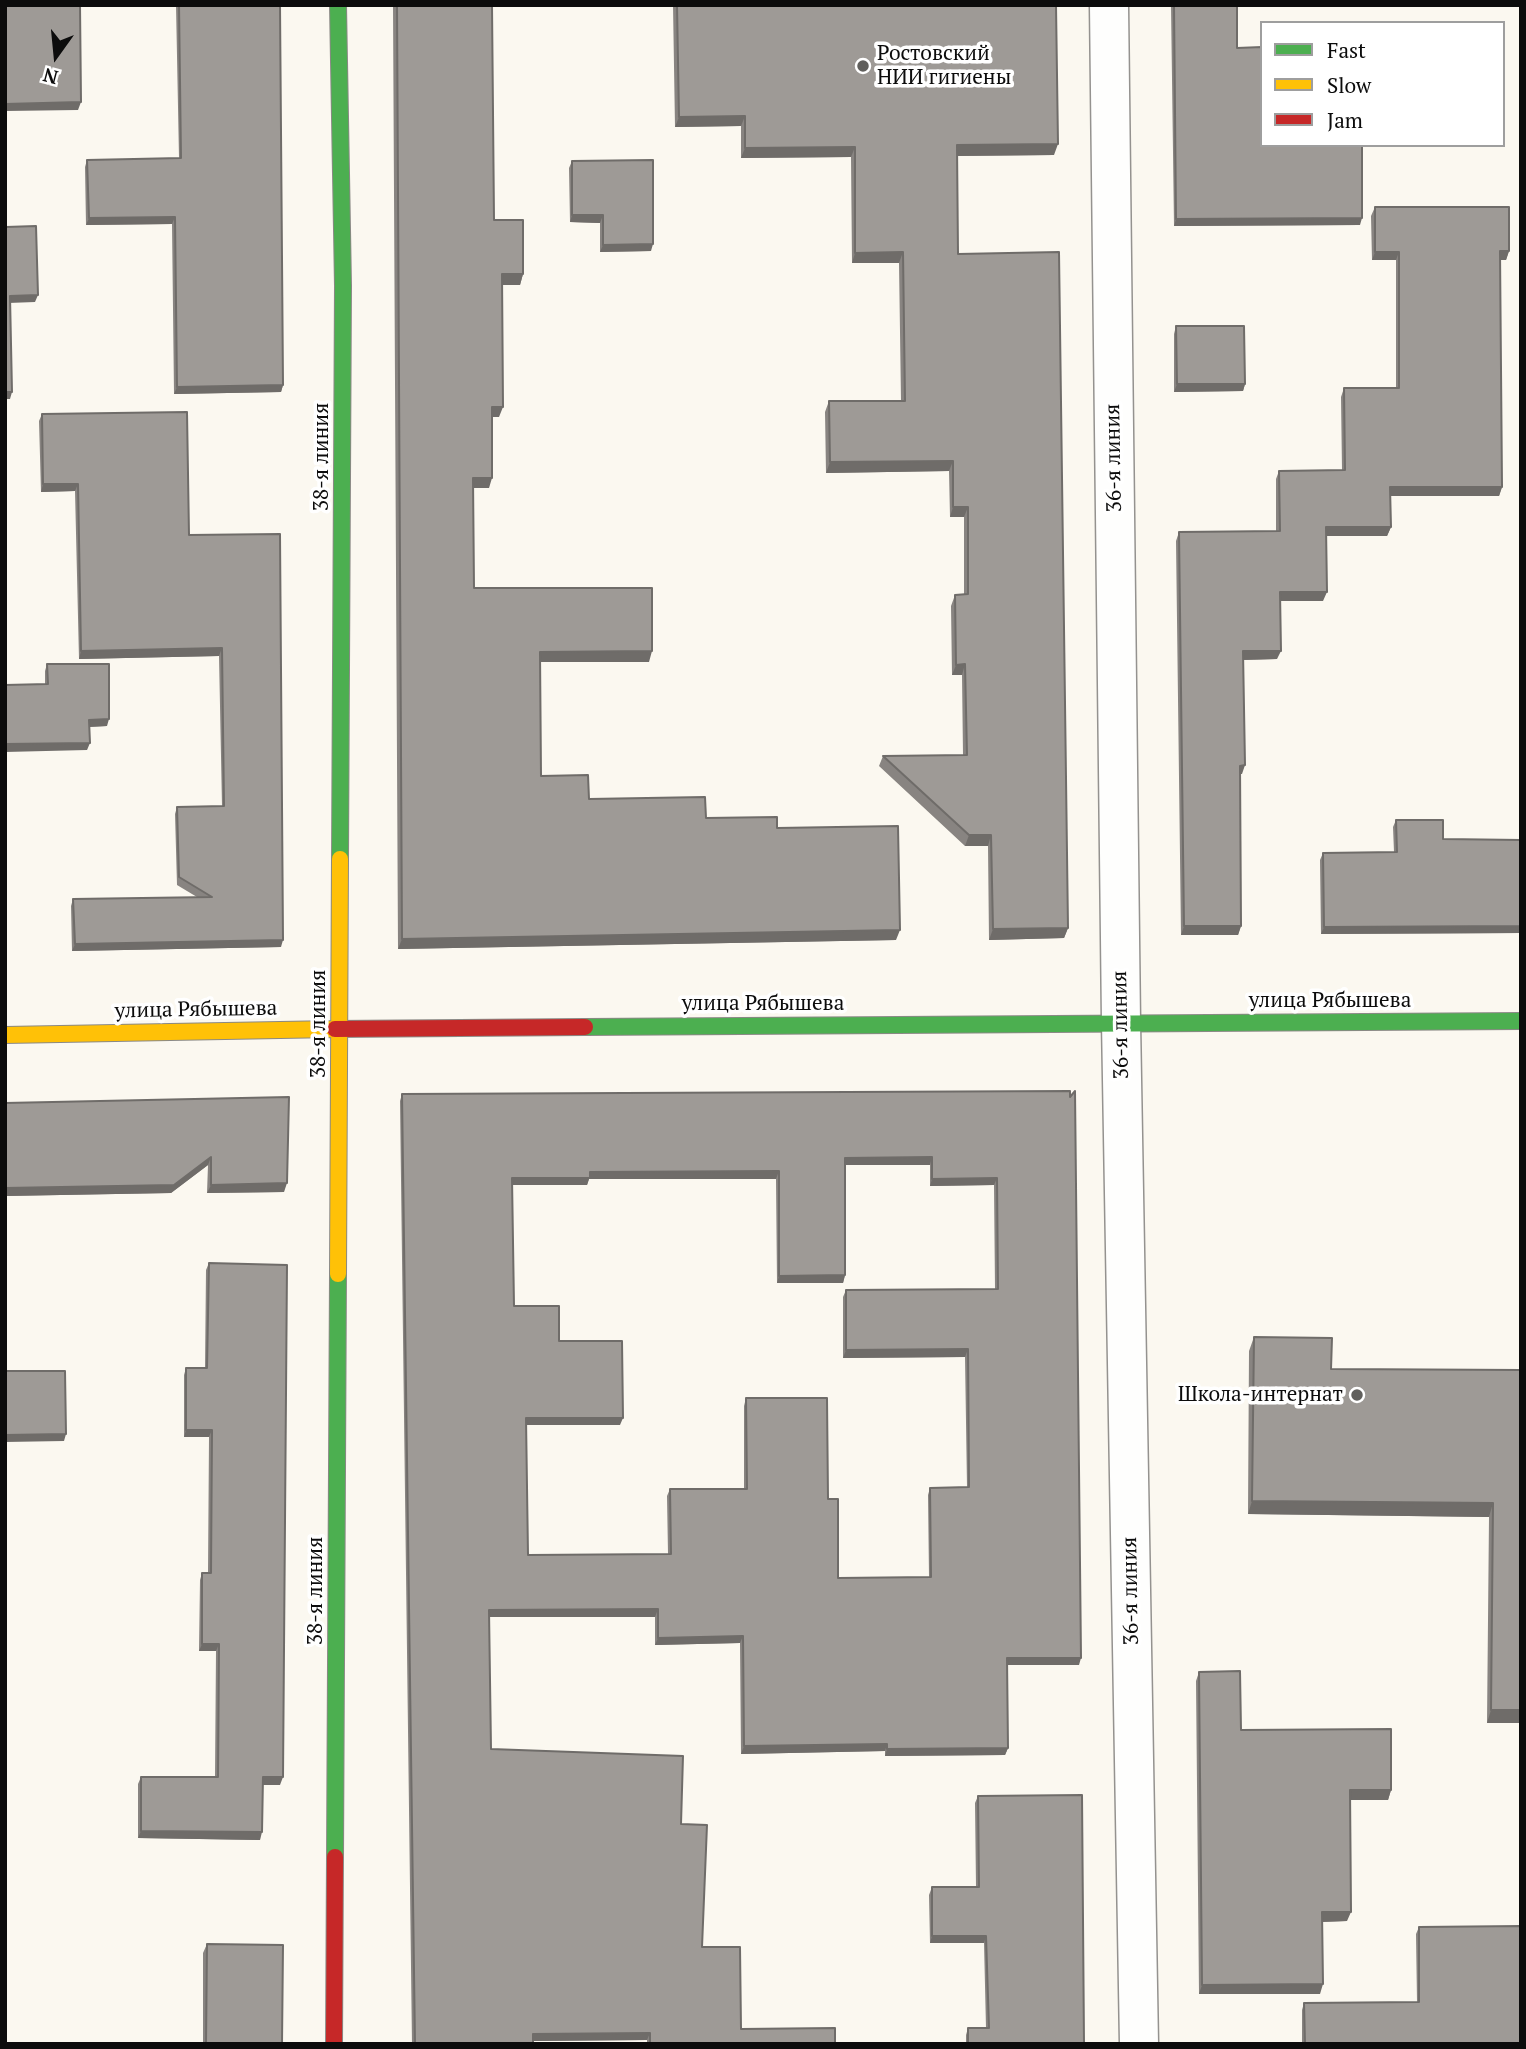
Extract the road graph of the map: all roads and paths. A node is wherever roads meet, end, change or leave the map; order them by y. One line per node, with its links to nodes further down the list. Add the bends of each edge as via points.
1 (338, 5): 5 (street, 38-я линия, via 344,286)
2 (1109, 5): 4 (street, 36-я линия)
3 (1521, 1021): 4 (street, улица Рябышева)
4 (1121, 1022): 5 (street, улица Рябышева); 8 (street, 36-я линия)
5 (340, 1029): 6 (street, улица Рябышева); 7 (street, 38-я линия)
6 (5, 1035)
7 (334, 2044)
8 (1139, 2044)

